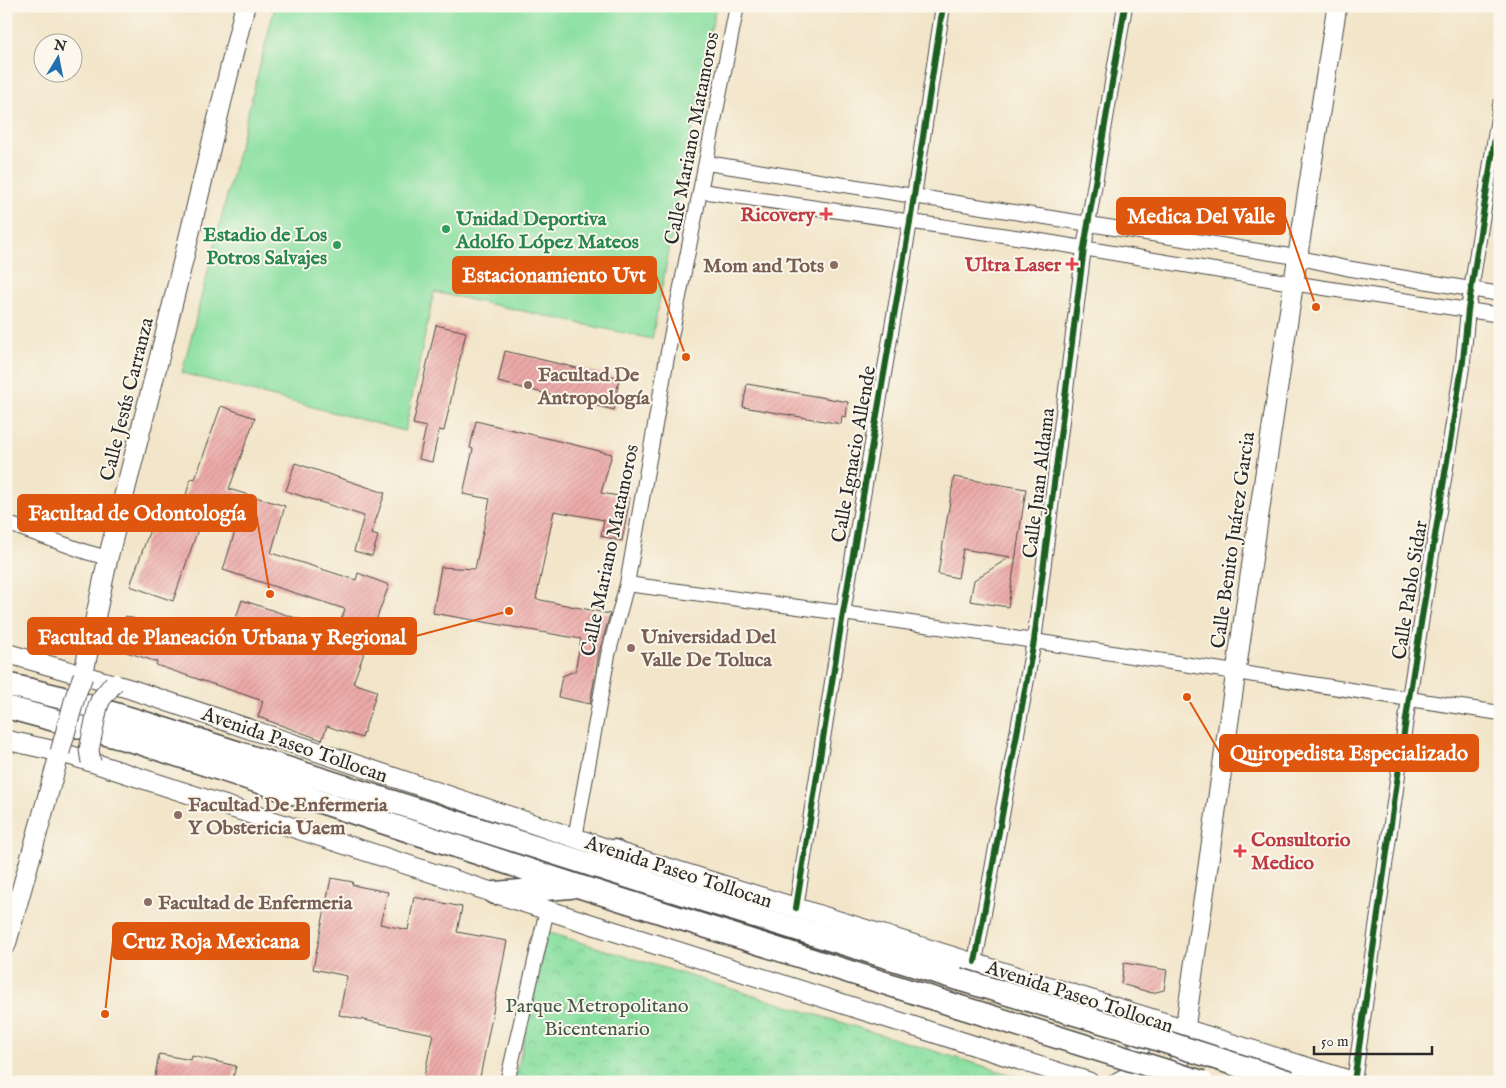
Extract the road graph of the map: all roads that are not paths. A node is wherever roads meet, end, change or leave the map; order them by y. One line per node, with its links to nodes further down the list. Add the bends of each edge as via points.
1 (245, 6): 20 (main road, Calle Jesús Carranza)
2 (738, 6): 7 (street, Calle Mariano Matamoros)
3 (943, 6): 9 (street, Calle Ignacio Allende)
4 (1125, 6): 11 (street, Calle Juan Aldama)
5 (1337, 6): 13 (main road, Calle Benito Juárez Garcia)
6 (1500, 105): 15 (street, Calle Pablo Sidar)
7 (707, 163): 8 (street, Calle Mariano Matamoros); 9 (street)
8 (701, 191): 10 (street); 21 (street, Calle Mariano Matamoros, via 667,357)
9 (914, 196): 10 (street, Calle Ignacio Allende); 11 (street)
10 (910, 222): 12 (street); 22 (street, Calle Ignacio Allende)
11 (1089, 224): 12 (street, Calle Juan Aldama); 13 (street)
12 (1084, 248): 14 (street); 23 (street, Calle Juan Aldama)
13 (1296, 257): 14 (main road, Calle Benito Juárez Garcia); 15 (street)
14 (1292, 283): 17 (street); 25 (main road, Calle Benito Juárez Garcia)
15 (1472, 290): 16 (street); 17 (street, Calle Pablo Sidar)
16 (1500, 294)
17 (1468, 310): 18 (street); 29 (street, Calle Pablo Sidar, via 1463,361)
18 (1500, 315)
19 (6, 523): 20 (street)
20 (108, 558): 26 (main road, Calle Jesús Carranza)
21 (627, 584): 22 (street); 35 (street, Calle Mariano Matamoros, via 608,655)
22 (843, 613): 23 (street); 40 (street, Calle Ignacio Allende)
23 (1034, 640): 25 (street); 43 (street, Calle Juan Aldama)
24 (6, 653): 26 (main road, Avenida Paseo Tollocan)
25 (1235, 672): 29 (street); 45 (main road, Calle Benito Juárez Garcia)
26 (84, 676): 27 (main road, Avenida Paseo Tollocan); 33 (main road, Calle Jesús Carranza, bridge)
27 (114, 683): 34 (main road, bridge, via 98,706 90,745); 35 (main road, Avenida Paseo Tollocan)
28 (6, 684): 37 (highway, Avenida Paseo Tollocan, via 59,696)
29 (1409, 698): 31 (street); 52 (street, Calle Pablo Sidar)
30 (6, 707): 38 (highway, via 143,744)
31 (1500, 712)
32 (6, 740): 33 (main road)
33 (60, 752): 34 (main road); 42 (main road, Calle Jesús Carranza)
34 (91, 762): 39 (main road)
35 (575, 838): 36 (main road, Avenida Paseo Tollocan)
36 (614, 851): 37 (highway); 40 (main road, Avenida Paseo Tollocan)
37 (648, 883): 51 (highway, Avenida Paseo Tollocan, bridge)
38 (581, 886): 39 (highway); 50 (highway, bridge)
39 (495, 893): 41 (main road)
40 (796, 908): 43 (main road, Avenida Paseo Tollocan)
41 (547, 910): 46 (street); 47 (main road)
42 (6, 945)
43 (975, 962): 44 (main road, Avenida Paseo Tollocan)
44 (1127, 1010): 45 (main road, Avenida Paseo Tollocan); 48 (main road, via 1137,1032 1139,1053 1130,1075)
45 (1185, 1029): 49 (main road, Calle Benito Juárez Garcia); 52 (main road, Avenida Paseo Tollocan)
46 (507, 1082)
47 (1089, 1082)
48 (1118, 1082)
49 (1176, 1082)
50 (1202, 1082)
51 (1290, 1082)
52 (1354, 1082)

